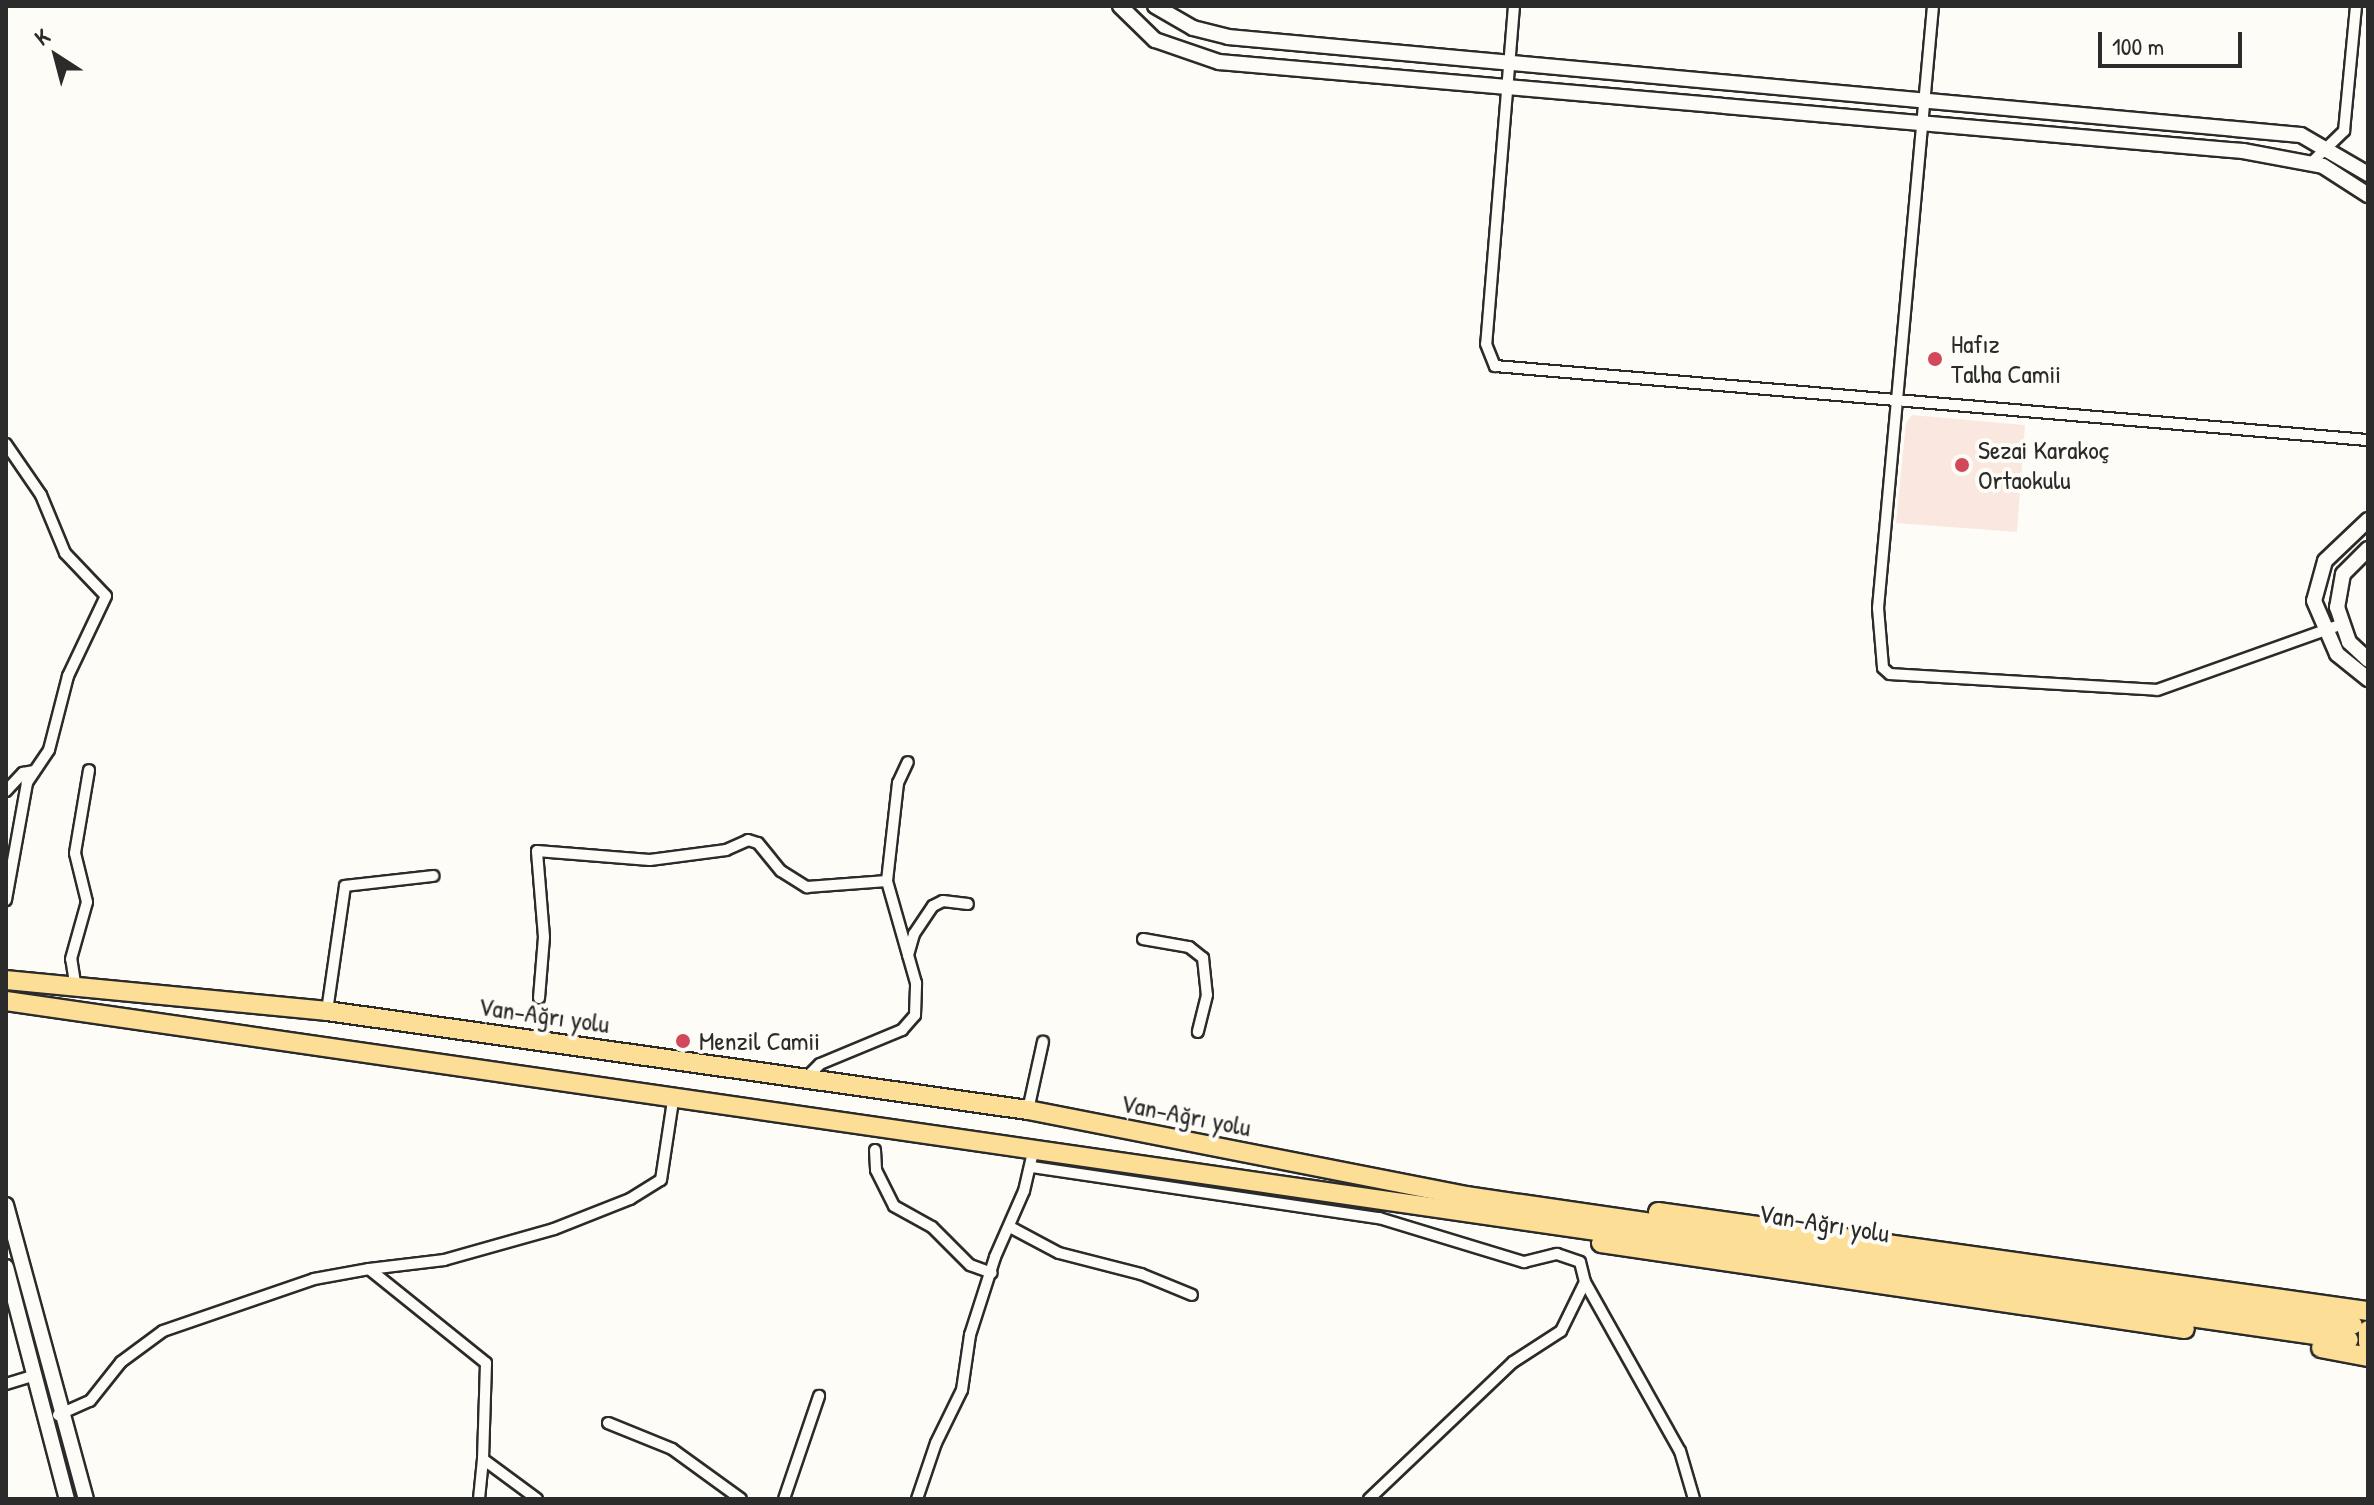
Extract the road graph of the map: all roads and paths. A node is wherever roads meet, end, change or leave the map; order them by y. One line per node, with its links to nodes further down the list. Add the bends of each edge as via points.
1 (1120, 6): 7 (street, via 1155,40 1191,56)
2 (1155, 6): 6 (street, via 1193,28 1228,37)
3 (1514, 6): 6 (street)
4 (1933, 6): 8 (street)
5 (2356, 6): 10 (street, via 2344,131)
6 (1509, 62): 7 (street); 8 (street)
7 (1507, 86): 9 (street); 14 (street, via 1486,344 1495,366)
8 (1924, 102): 9 (street); 10 (street, via 2301,135)
9 (1921, 122): 11 (street); 14 (street)
10 (2329, 148): 11 (street); 12 (street)
11 (2312, 162): 13 (street)
12 (2368, 174)
13 (2368, 195)
14 (1897, 403): 15 (street); 20 (street, via 1878,608 1879,657 1890,674 2157,690)
15 (2368, 440)
16 (6, 444): 25 (street, via 41,495 65,553 106,596 68,676 49,750)
17 (2368, 520): 20 (street, via 2342,542 2321,571 2314,601)
18 (2368, 549): 19 (street, via 2352,560 2340,582)
19 (2340, 625): 20 (street); 21 (street, via 2358,655)
20 (2324, 633): 22 (street, via 2349,668)
21 (2368, 660)
22 (2368, 679)
23 (908, 762): 28 (street, via 898,783)
24 (89, 770): 34 (street, via 75,853 87,902 71,959)
25 (33, 771): 26 (street, via 23,773); 29 (street)
26 (6, 791)
27 (433, 876): 37 (street, via 345,886)
28 (887, 881): 32 (street); 35 (street, via 807,887 748,840 726,850 650,860 537,851 544,937)
29 (6, 900)
30 (968, 904): 32 (street, via 943,901 933,906 914,934)
31 (1143, 939): 38 (street, via 1189,947 1203,958 1207,995)
32 (908, 957): 40 (street, via 917,1000 910,1023 880,1042 820,1064)
33 (6, 980): 34 (highway, Van-Ağrı yolu)
34 (76, 989): 37 (highway, Van-Ağrı yolu)
35 (539, 998)
36 (6, 1001): 41 (highway)
37 (327, 1011): 40 (highway, Van-Ağrı yolu)
38 (1198, 1032)
39 (1043, 1042): 42 (street)
40 (805, 1079): 42 (highway, Van-Ağrı yolu)
41 (673, 1101): 44 (highway); 49 (street, via 661,1180 630,1199 554,1229 444,1260)
42 (1028, 1110): 46 (highway, Van-Ağrı yolu)
43 (875, 1150): 50 (street, via 876,1170 894,1206 932,1227 970,1265)
44 (1032, 1160): 46 (highway); 47 (street); 51 (street, via 1379,1218 1524,1262 1557,1254 1580,1262)
45 (6, 1205): 59 (street)
46 (1534, 1213): 53 (highway, via 1685,1215); 54 (highway, Van-Ağrı yolu); 55 (highway, via 1631,1250)
47 (1010, 1227): 50 (street); 52 (street, via 1059,1253 1141,1274)
48 (6, 1267): 56 (street)
49 (369, 1269): 59 (street, via 300,1283 163,1331 121,1362 90,1401); 62 (street, via 486,1363)
50 (992, 1273): 69 (street, via 970,1335 962,1390)
51 (1585, 1282): 70 (street, via 1561,1331 1513,1362); 71 (street, via 1680,1451)
52 (1192, 1295)
53 (2368, 1311)
54 (2360, 1334)
55 (2368, 1357)
56 (35, 1375): 57 (street); 60 (street)
57 (6, 1384)
58 (819, 1396): 68 (street)
59 (66, 1413): 60 (street); 64 (street)
60 (47, 1416): 63 (street)
61 (608, 1423): 67 (street, via 672,1449)
62 (483, 1459): 65 (street); 66 (street)
63 (67, 1499)
64 (86, 1499)
65 (479, 1499)
66 (537, 1499)
67 (741, 1499)
68 (784, 1499)
69 (917, 1499)
70 (1369, 1499)
71 (1694, 1499)

